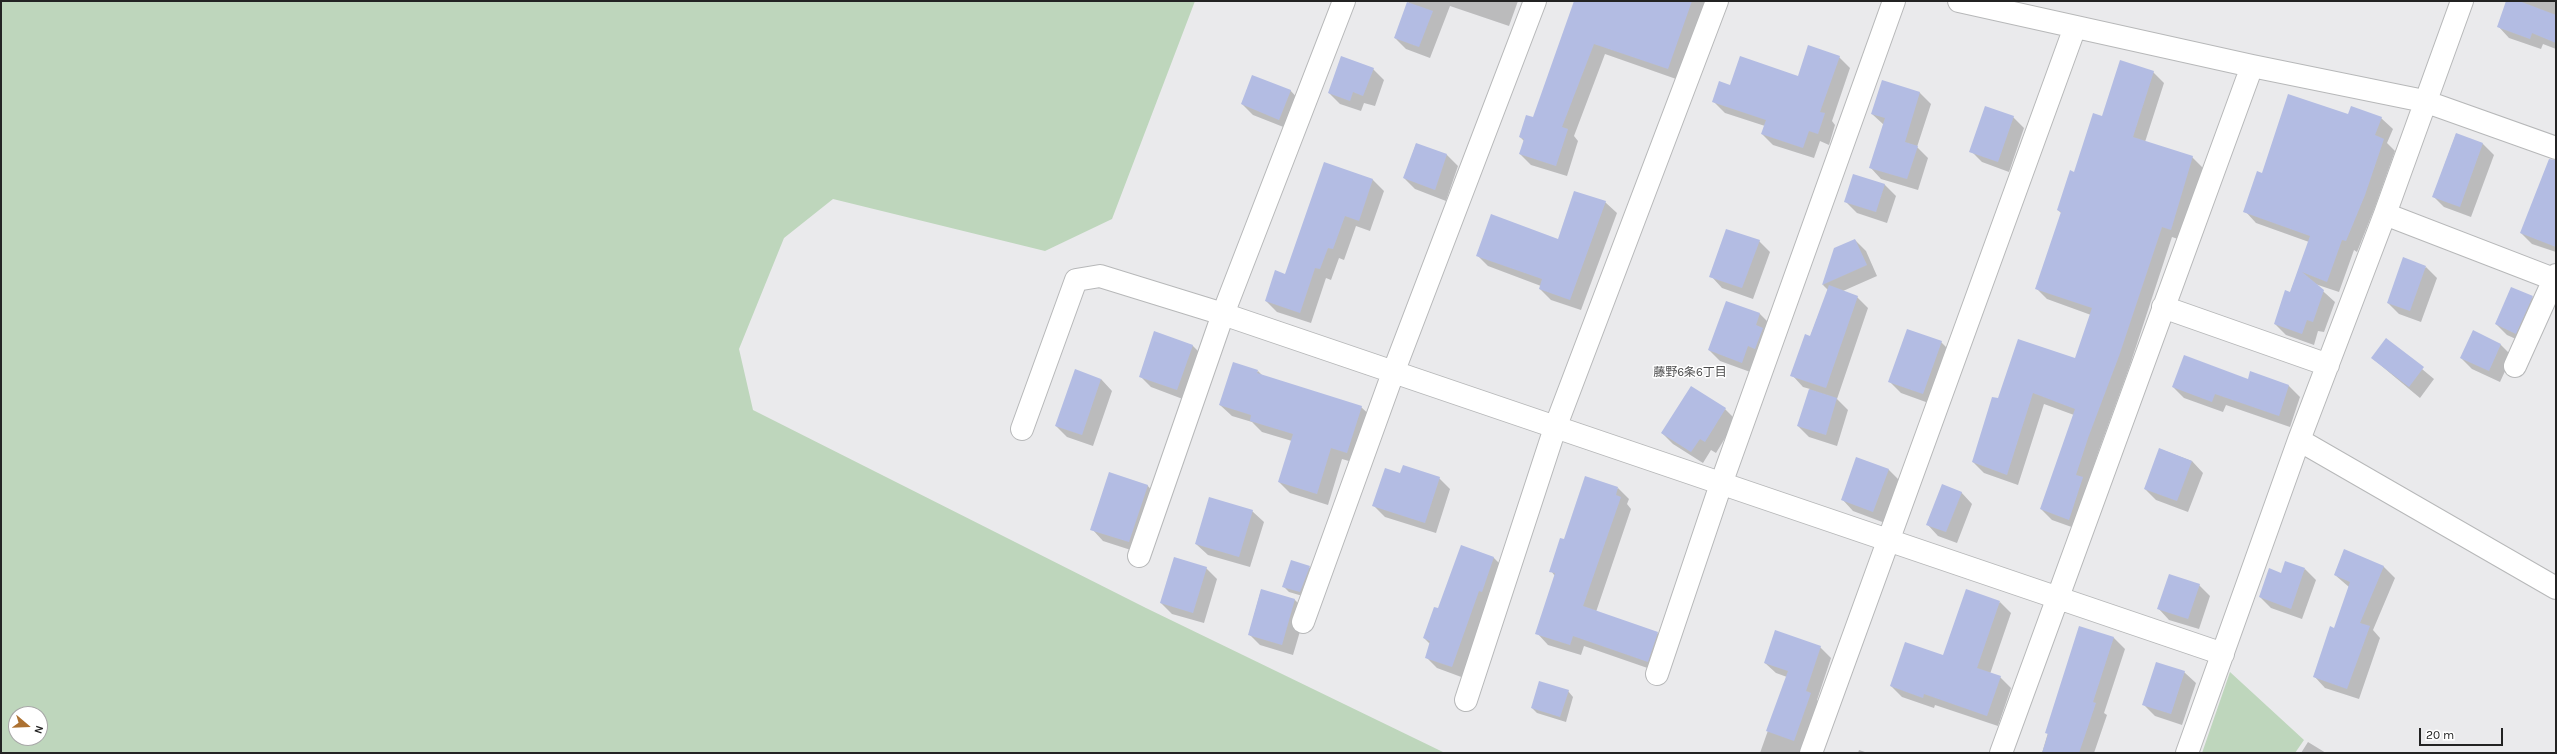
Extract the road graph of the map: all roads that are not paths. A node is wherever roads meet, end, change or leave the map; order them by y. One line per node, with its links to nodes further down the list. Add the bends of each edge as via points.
1 (1344, 1): 14 (street)
2 (1535, 1): 17 (street)
3 (1717, 1): 18 (street)
4 (1894, 1): 21 (street)
5 (1958, 1): 7 (street)
6 (2462, 1): 9 (street)
7 (2075, 27): 8 (street); 22 (street)
8 (2252, 66): 9 (street); 13 (street)
9 (2424, 101): 10 (street); 11 (street)
10 (2556, 148)
11 (2385, 214): 12 (street); 15 (street)
12 (2555, 278): 16 (street)
13 (2163, 307): 15 (street); 25 (street)
14 (1223, 314): 17 (street); 19 (street, via 1100,276 1076,280); 23 (street)
15 (2328, 365): 20 (street)
16 (2515, 366)
17 (1393, 373): 18 (street); 26 (street)
18 (1555, 428): 21 (street); 29 (street)
19 (1022, 429)
20 (2299, 440): 24 (street); 27 (street)
21 (1721, 484): 22 (street); 28 (street)
22 (1888, 540): 25 (street); 30 (street)
23 (1140, 556)
24 (2556, 588)
25 (2056, 597): 27 (street); 31 (street)
26 (1303, 622)
27 (2223, 654): 32 (street)
28 (1657, 674)
29 (1466, 700)
30 (1811, 753)
31 (2001, 753)
32 (2187, 753)

